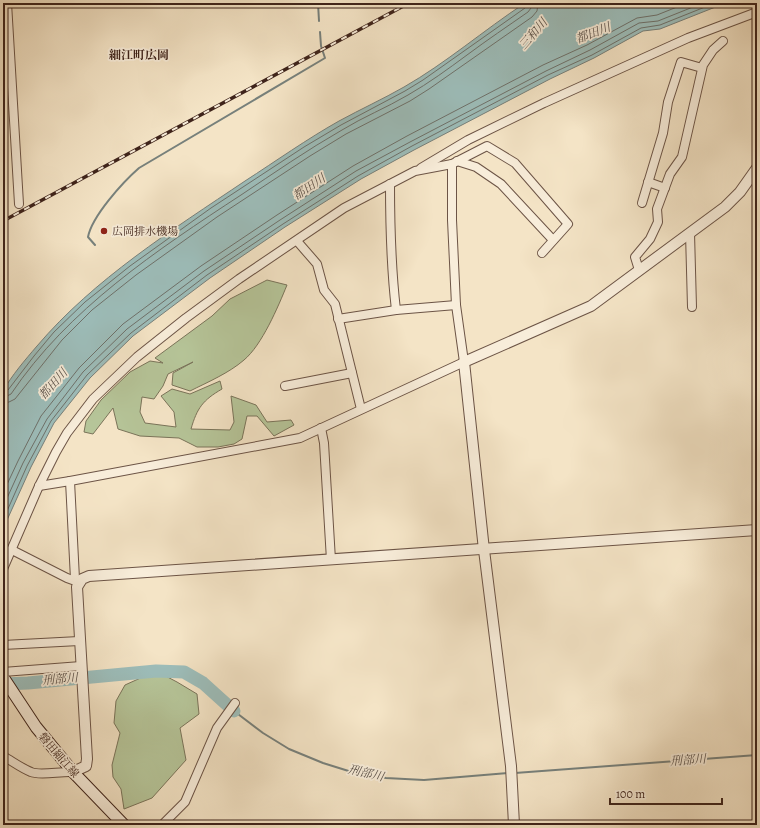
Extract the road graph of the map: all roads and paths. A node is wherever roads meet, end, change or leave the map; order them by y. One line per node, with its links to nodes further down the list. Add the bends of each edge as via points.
1 (7, 3): 12 (street)
2 (757, 12): 7 (street, via 688,38 544,103 468,140)
3 (723, 41): 4 (street, via 713,50)
4 (702, 68): 8 (street, via 681,62); 10 (street, via 682,157 670,174)
5 (454, 163): 7 (street); 14 (street, via 476,167 501,184); 14 (street, via 487,146 515,163 568,224); 18 (street, via 452,220)
6 (757, 170): 13 (street, via 725,207)
7 (415, 171): 9 (street)
8 (648, 182): 10 (street); 11 (street)
9 (390, 184): 15 (street, via 344,208); 20 (street, via 391,265)
10 (665, 188): 17 (street, via 657,209 658,222 650,239 635,258)
11 (642, 203)
12 (19, 204)
13 (690, 233): 17 (street); 19 (street)
14 (553, 240): 16 (street)
15 (297, 241): 21 (street, via 317,264 324,290 335,304); 28 (street, via 239,279 137,357 93,399 67,432)
16 (542, 252)
17 (639, 270): 22 (street, via 591,306)
18 (456, 305): 20 (street); 22 (street)
19 (692, 307)
20 (396, 310): 21 (street)
21 (338, 319): 23 (street)
22 (464, 362): 25 (street); 31 (street)
23 (352, 373): 24 (street); 25 (street)
24 (284, 386)
25 (361, 409): 26 (street)
26 (322, 428): 27 (street, via 300,438 273,444); 32 (street)
27 (70, 481): 28 (street); 34 (street, via 75,579)
28 (39, 486): 30 (street)
29 (757, 530): 31 (street)
30 (12, 550): 33 (street); 34 (street)
31 (484, 550): 32 (street); 45 (street, via 511,766)
32 (331, 560): 34 (street, via 89,576)
33 (3, 569)
34 (79, 582): 35 (street)
35 (79, 641): 36 (street); 37 (street)
36 (3, 645)
37 (81, 666): 38 (street); 42 (street, via 87,759 86,766)
38 (3, 672)
39 (3, 677): 42 (main road, 磐田細江線, via 36,727)
40 (235, 704): 44 (street, via 217,728 186,802)
41 (3, 756): 42 (street, via 32,773)
42 (72, 772): 43 (main road, 磐田細江線)
43 (120, 824)
44 (162, 825)
45 (514, 825)

